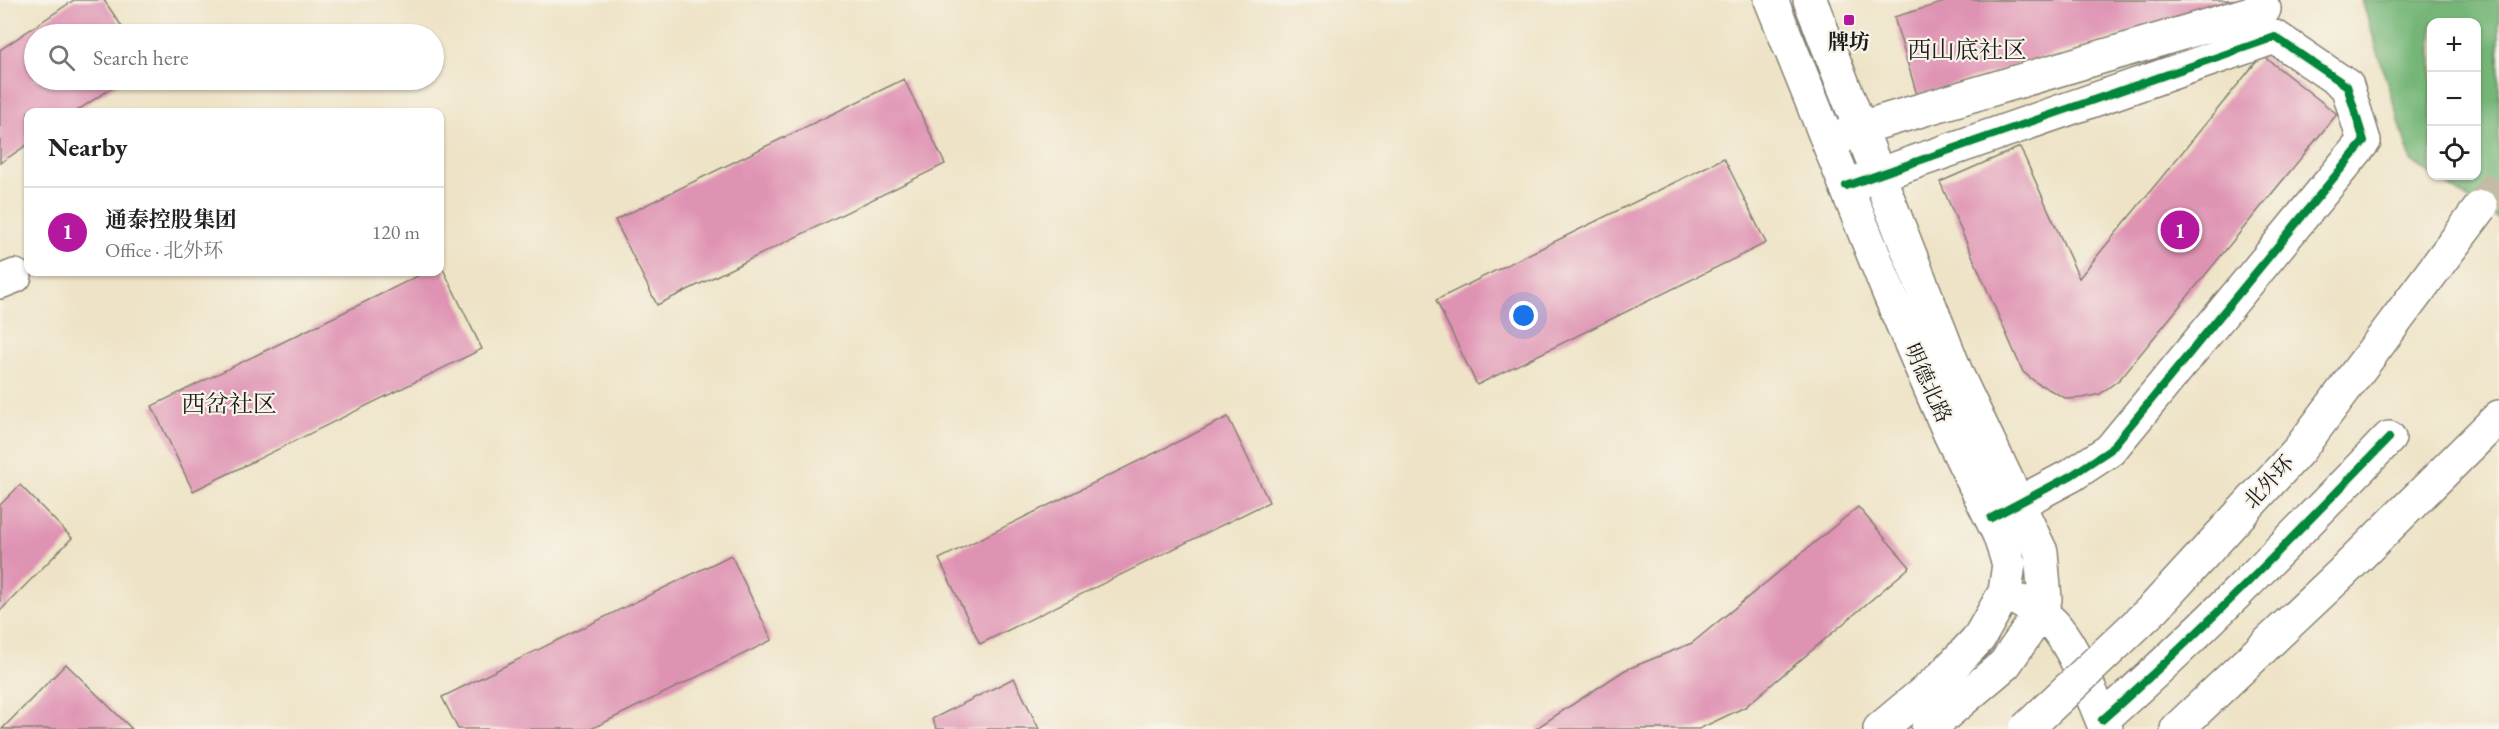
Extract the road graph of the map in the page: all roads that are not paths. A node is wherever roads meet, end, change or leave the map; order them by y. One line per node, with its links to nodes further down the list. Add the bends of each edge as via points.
1 (1771, 0): 5 (main road, 明德北路)
2 (1810, 0): 4 (main road, 明德北路)
3 (2264, 9): 4 (main road)
4 (1860, 128): 5 (main road); 6 (main road, 明德北路)
5 (1828, 143): 7 (main road, 明德北路)
6 (1878, 173): 7 (main road); 11 (main road, 明德北路, via 1957,375); 11 (main road, via 2275,37 2347,86 2364,141 2110,450 2072,475)
7 (1846, 186): 11 (main road, 明德北路, via 1945,423)
8 (2481, 207): 17 (main road, 北外环, bridge, via 2299,450 2154,608)
9 (2499, 417): 18 (main road)
10 (2389, 438): 14 (main road)
11 (2004, 510): 12 (main road, 明德北路, via 2009,564); 13 (main road, 明德北路, via 2041,552 2045,599)
12 (2005, 592): 13 (main road); 15 (main road, 明德北路, via 1979,638 1941,678)
13 (2039, 612): 14 (main road, via 2056,627 2070,649); 16 (main road, 明德北路, via 2005,664)
14 (2104, 724)
15 (1880, 729)
16 (1928, 729)
17 (2026, 729)
18 (2177, 729)

